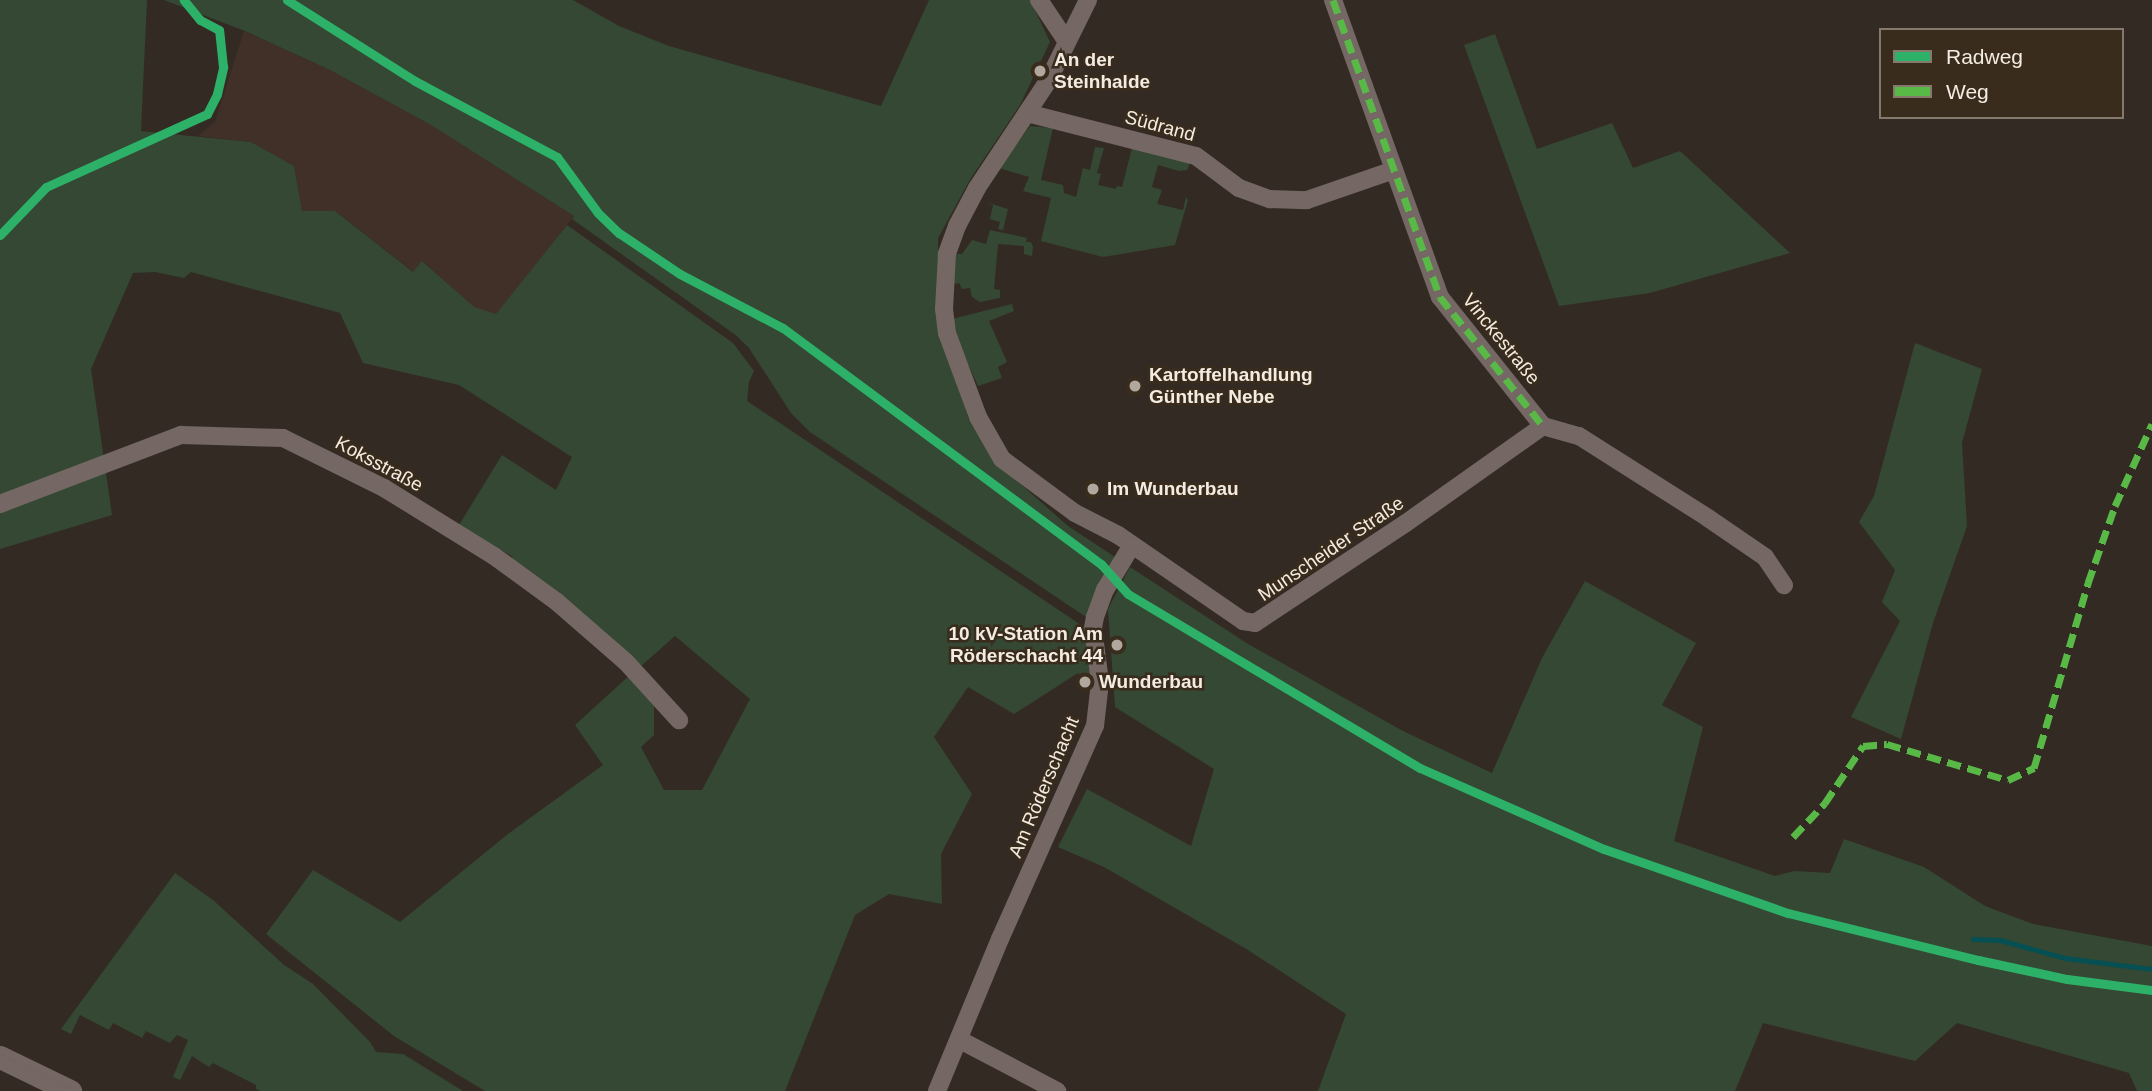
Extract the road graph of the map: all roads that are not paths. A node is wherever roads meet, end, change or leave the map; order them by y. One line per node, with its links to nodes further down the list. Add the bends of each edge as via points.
1 (1039, 0): 4 (street)
2 (1088, 0): 4 (street, Munscheider Straße)
3 (1333, 0): 6 (street, Vinckestraße)
4 (1067, 42): 5 (street, Munscheider Straße)
5 (1027, 113): 6 (street, Südrand, via 1196,156 1239,188 1270,199 1307,200); 9 (street, Munscheider Straße, via 977,188 953,236 944,282 947,332 978,416 1002,459 1074,513)
6 (1394, 170): 7 (street, Vinckestraße, via 1440,297)
7 (1543, 426): 9 (street, Munscheider Straße, via 1255,623 1243,621); 10 (street, via 1579,436 1708,518 1765,557)
8 (0, 504): 11 (street, Koksstraße, via 181,435 283,438 384,488 494,556 626,662)
9 (1132, 545): 12 (street, Am Röderschacht, via 1095,617 1100,682 1095,726)
10 (1784, 584)
11 (679, 720)
12 (960, 1041): 15 (street, Am Röderschacht); 16 (street)
13 (0, 1057): 14 (street)
14 (70, 1091)
15 (937, 1091)
16 (1057, 1091)

